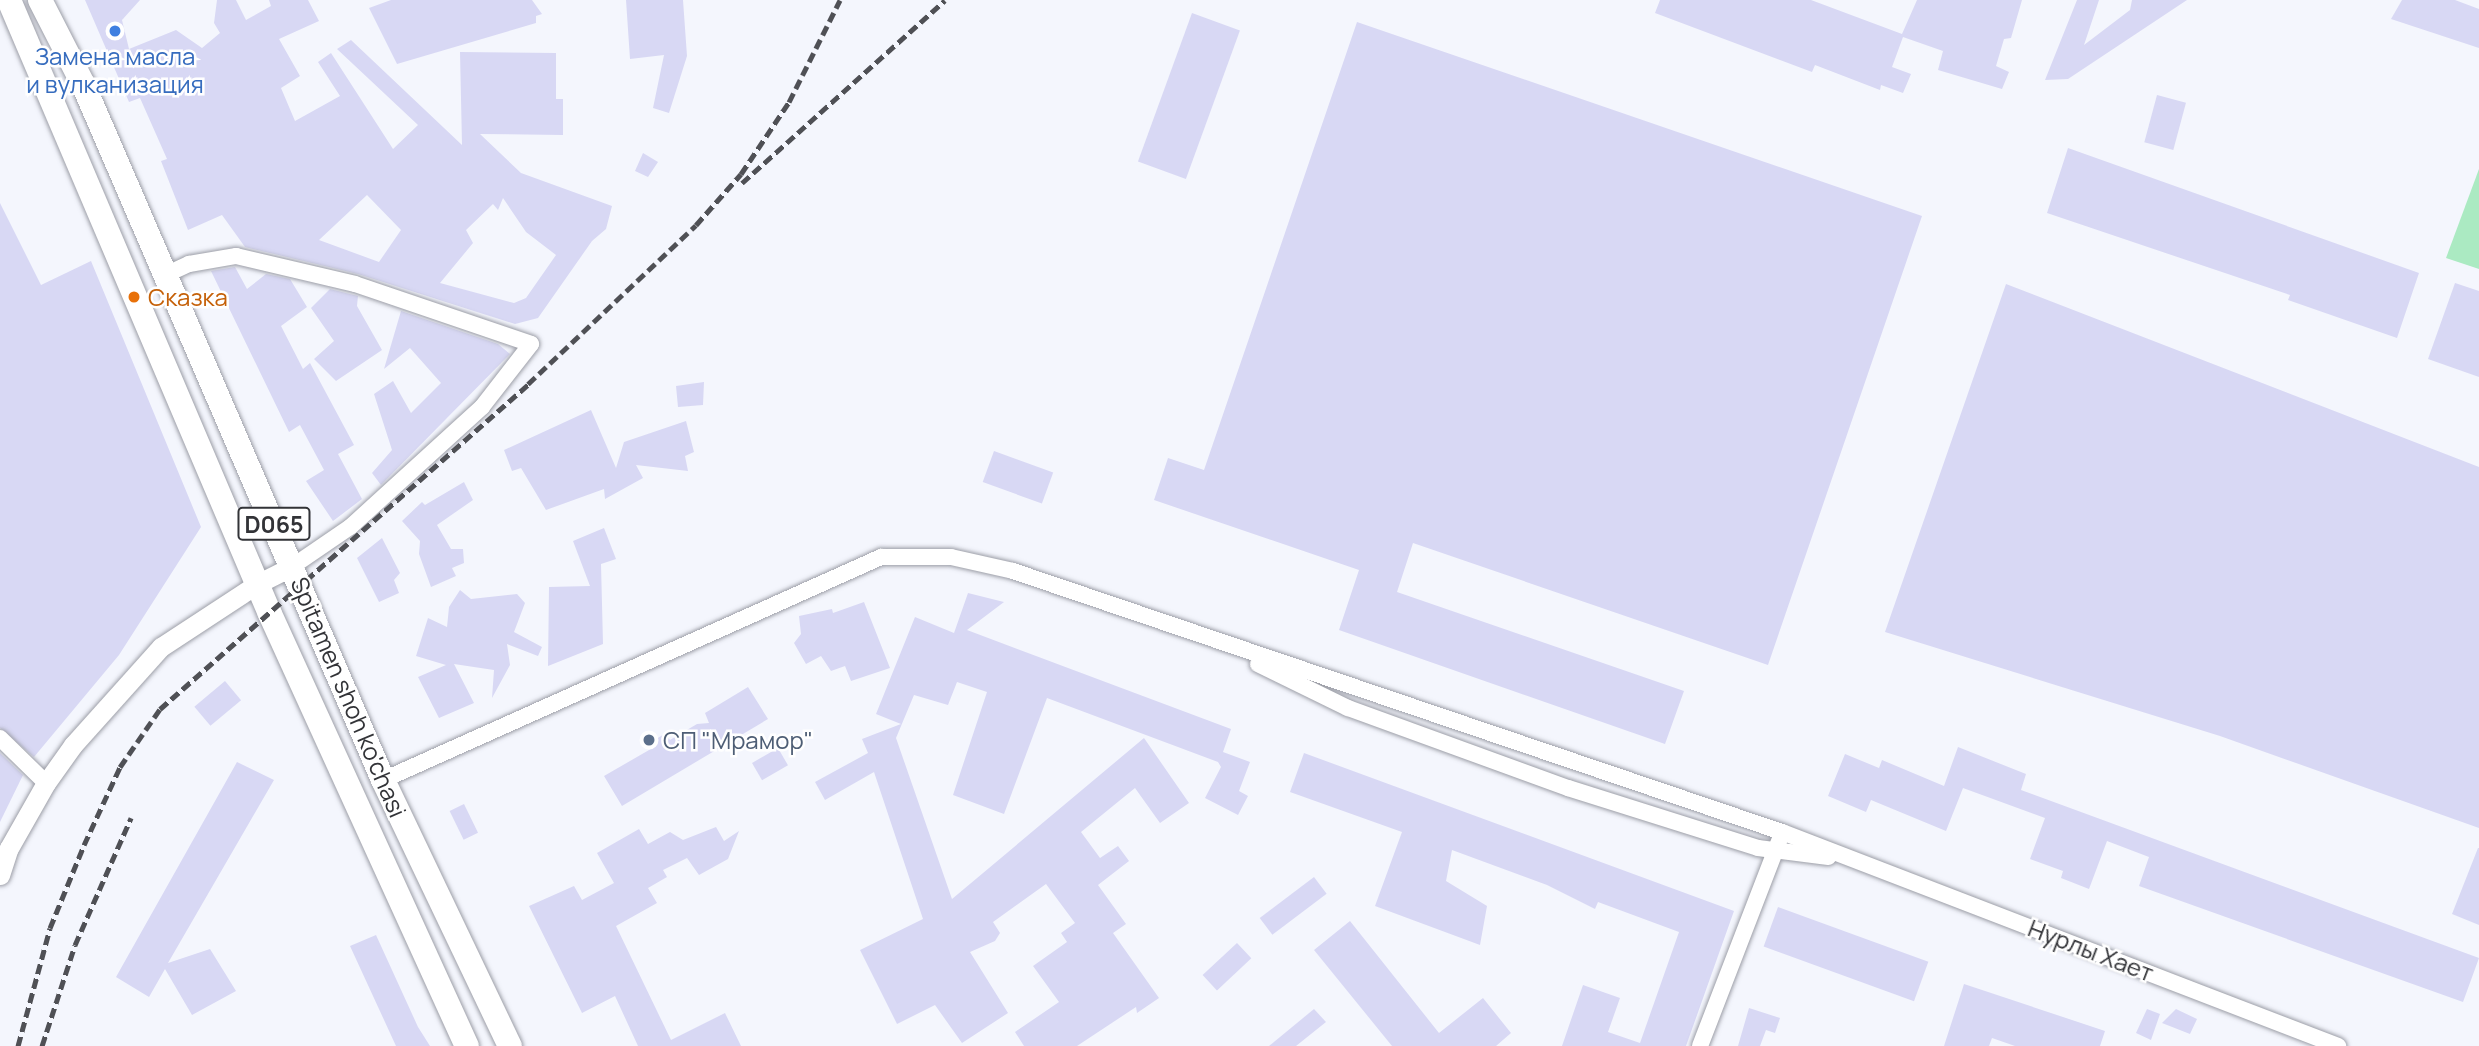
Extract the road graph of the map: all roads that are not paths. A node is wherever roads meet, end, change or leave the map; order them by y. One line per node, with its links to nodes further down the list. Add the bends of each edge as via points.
1 (9, 0): 5 (main road, Spitamen shoh ko'chasi / D065)
2 (40, 0): 3 (main road, Spitamen shoh ko'chasi / D065, via 83,84)
3 (163, 276): 4 (main road, Spitamen shoh ko'chasi / D065); 4 (street, via 189,264 236,256 355,284 531,344 482,407 350,527)
4 (293, 566): 5 (street); 8 (main road, Spitamen shoh ko'chasi / D065)
5 (257, 584): 9 (street, via 161,647); 15 (main road, Spitamen shoh ko'chasi / D065)
6 (1232, 649): 8 (street, via 1013,571 951,557 881,557); 10 (street); 12 (street, via 1286,681 1348,708 1568,788)
7 (0, 738): 9 (street)
8 (383, 780): 16 (main road, Spitamen shoh ko'chasi / D065)
9 (46, 783): 11 (street)
10 (1782, 832): 12 (street); 13 (street)
11 (4, 850): 14 (street)
12 (1776, 851): 13 (street); 17 (street)
13 (1842, 858): 18 (street, Нурлы Хает)
14 (0, 875)
15 (467, 1046)
16 (510, 1046)
17 (1700, 1046)
18 (2338, 1046)

